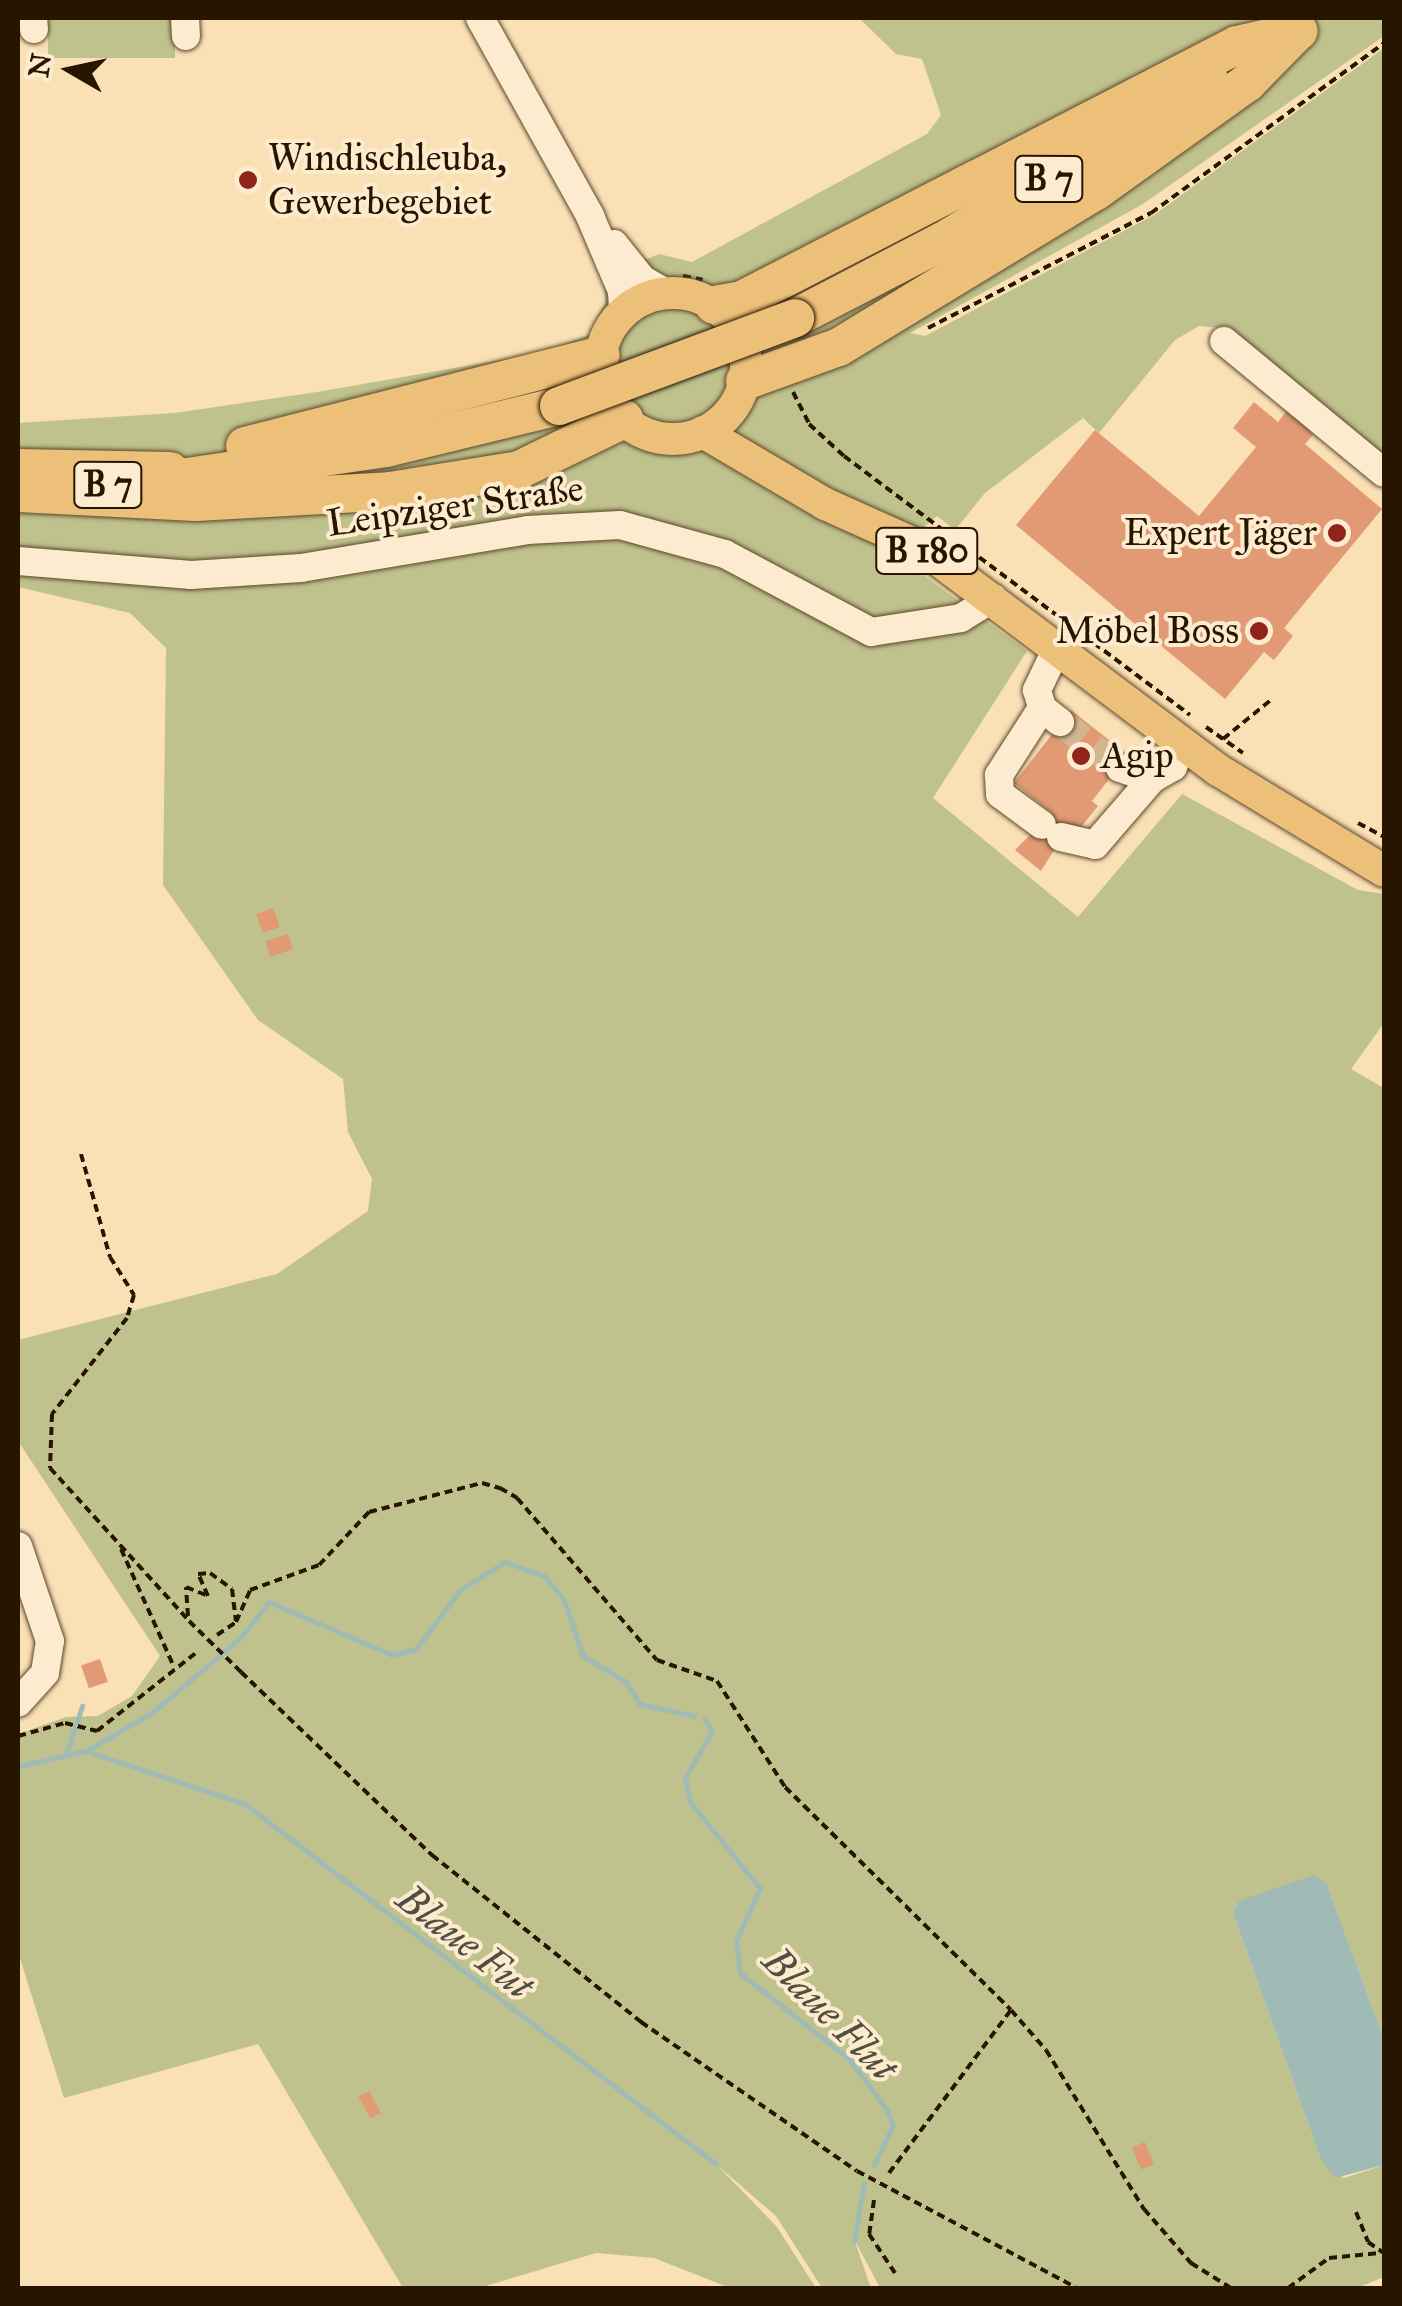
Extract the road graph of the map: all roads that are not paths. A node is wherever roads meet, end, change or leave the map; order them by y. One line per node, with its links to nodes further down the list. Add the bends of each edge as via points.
1 (480, 18): 3 (street)
2 (1310, 24): 5 (highway, via 1237,45 742,300); 9 (highway, via 1248,83 1132,167 839,347 781,364); 15 (highway, B 7, bridge, via 944,241 795,318 559,406 386,448)
3 (590, 216): 4 (street, via 642,279); 6 (street, via 622,291)
4 (667, 284): 5 (main road); 6 (main road)
5 (714, 294): 9 (main road, B 180, via 744,346)
6 (623, 312): 8 (main road)
7 (1224, 341): 14 (street)
8 (601, 355): 10 (main road, via 602,384); 13 (highway, via 322,430)
9 (740, 393): 11 (main road); 16 (main road, B 180, via 751,437)
10 (624, 420): 11 (main road, via 670,439); 17 (highway, via 519,470 390,491 196,502)
11 (703, 432): 16 (main road, B 180)
12 (18, 468): 13 (highway, B 7)
13 (116, 468): 15 (highway, B 7)
14 (1384, 473)
15 (198, 474): 17 (highway, B 7)
16 (795, 486): 19 (main road, B 180, via 921,547)
17 (18, 491)
18 (18, 561): 19 (street, Leipziger Straße, via 190,574 301,568 527,530 620,525 725,554 871,632 961,618)
19 (993, 598): 20 (main road, B 180)
20 (1057, 648): 21 (main road, B 180); 23 (street, via 1039,673 1051,715 999,775 1000,794 1051,831 1095,844)
21 (1191, 733): 23 (street, via 1172,767); 24 (main road, B 180)
22 (1120, 768): 23 (street)
23 (1152, 779)
24 (1384, 870)
25 (18, 1546): 26 (street, via 50,1642 45,1673)
26 (18, 1703)

